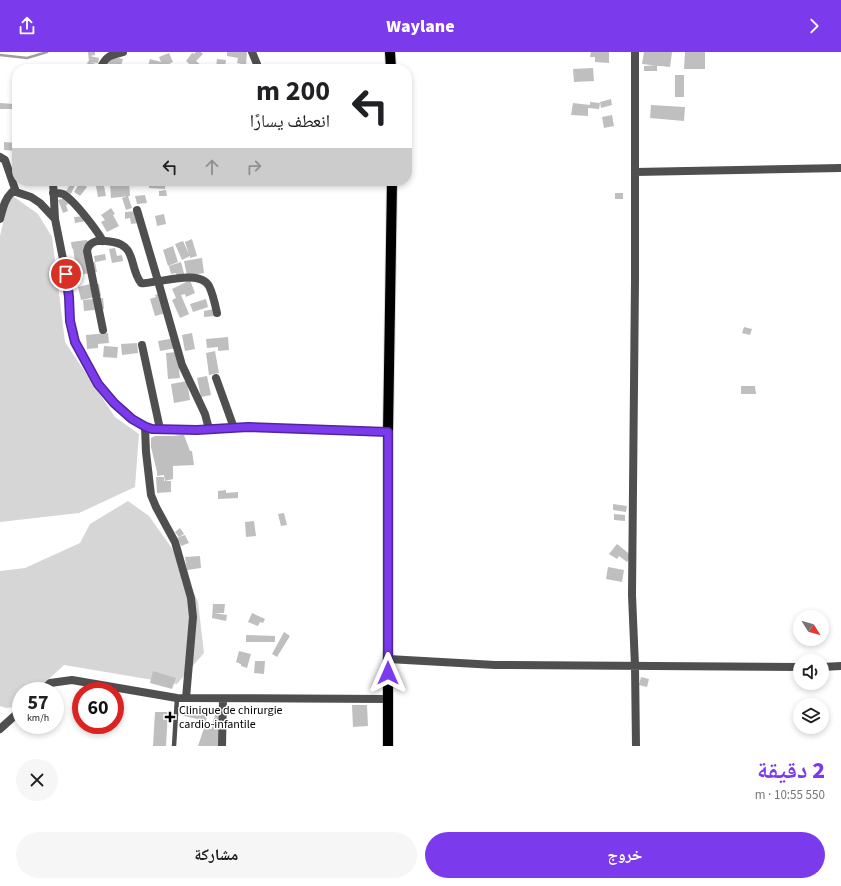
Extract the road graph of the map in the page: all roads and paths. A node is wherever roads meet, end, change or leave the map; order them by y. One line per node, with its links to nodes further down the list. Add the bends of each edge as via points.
1 (124, 52): 5 (street, via 113,54)
2 (252, 52): 6 (street)
3 (390, 52): 7 (main road)
4 (635, 52): 11 (street)
5 (103, 64)
6 (257, 64)
7 (391, 64)
8 (0, 157): 10 (street, via 5,160)
9 (841, 168): 11 (street)
10 (4, 170): 12 (street)
11 (635, 172): 33 (street, via 632,595)
12 (12, 185)
13 (13, 186): 16 (street)
14 (53, 186): 17 (street)
15 (392, 186): 31 (main road)
16 (16, 192): 19 (street, via 8,196); 20 (street, via 40,203)
17 (53, 193): 20 (street); 21 (street, via 63,194 69,199)
18 (136, 210): 22 (street)
19 (0, 219)
20 (55, 219): 27 (street, via 66,274 70,321 75,342 98,384 114,403)
21 (103, 241): 22 (street, via 126,247 142,283); 24 (street, via 90,243 88,246)
22 (158, 281): 23 (street, via 201,278 209,286); 30 (street, via 179,358 205,414)
23 (217, 313)
24 (103, 330)
25 (142, 346): 29 (street)
26 (216, 378): 28 (street)
27 (146, 427): 29 (street); 39 (street, via 151,495 175,542 191,598 193,617)
28 (234, 428): 30 (street); 31 (street)
29 (160, 429): 30 (street)
30 (209, 429)
31 (388, 432): 32 (main road)
32 (388, 659): 33 (street, via 495,666); 41 (main road)
33 (635, 666): 36 (street); 47 (street)
34 (829, 666): 35 (street)
35 (841, 666)
36 (793, 667)
37 (57, 682): 38 (street, via 72,680)
38 (178, 698): 39 (street); 44 (lane)
39 (186, 698): 40 (street)
40 (223, 699): 41 (street); 45 (street)
41 (388, 699): 46 (main road)
42 (12, 718): 43 (street)
43 (0, 729)
44 (174, 746)
45 (222, 746)
46 (388, 746)
47 (636, 746)

